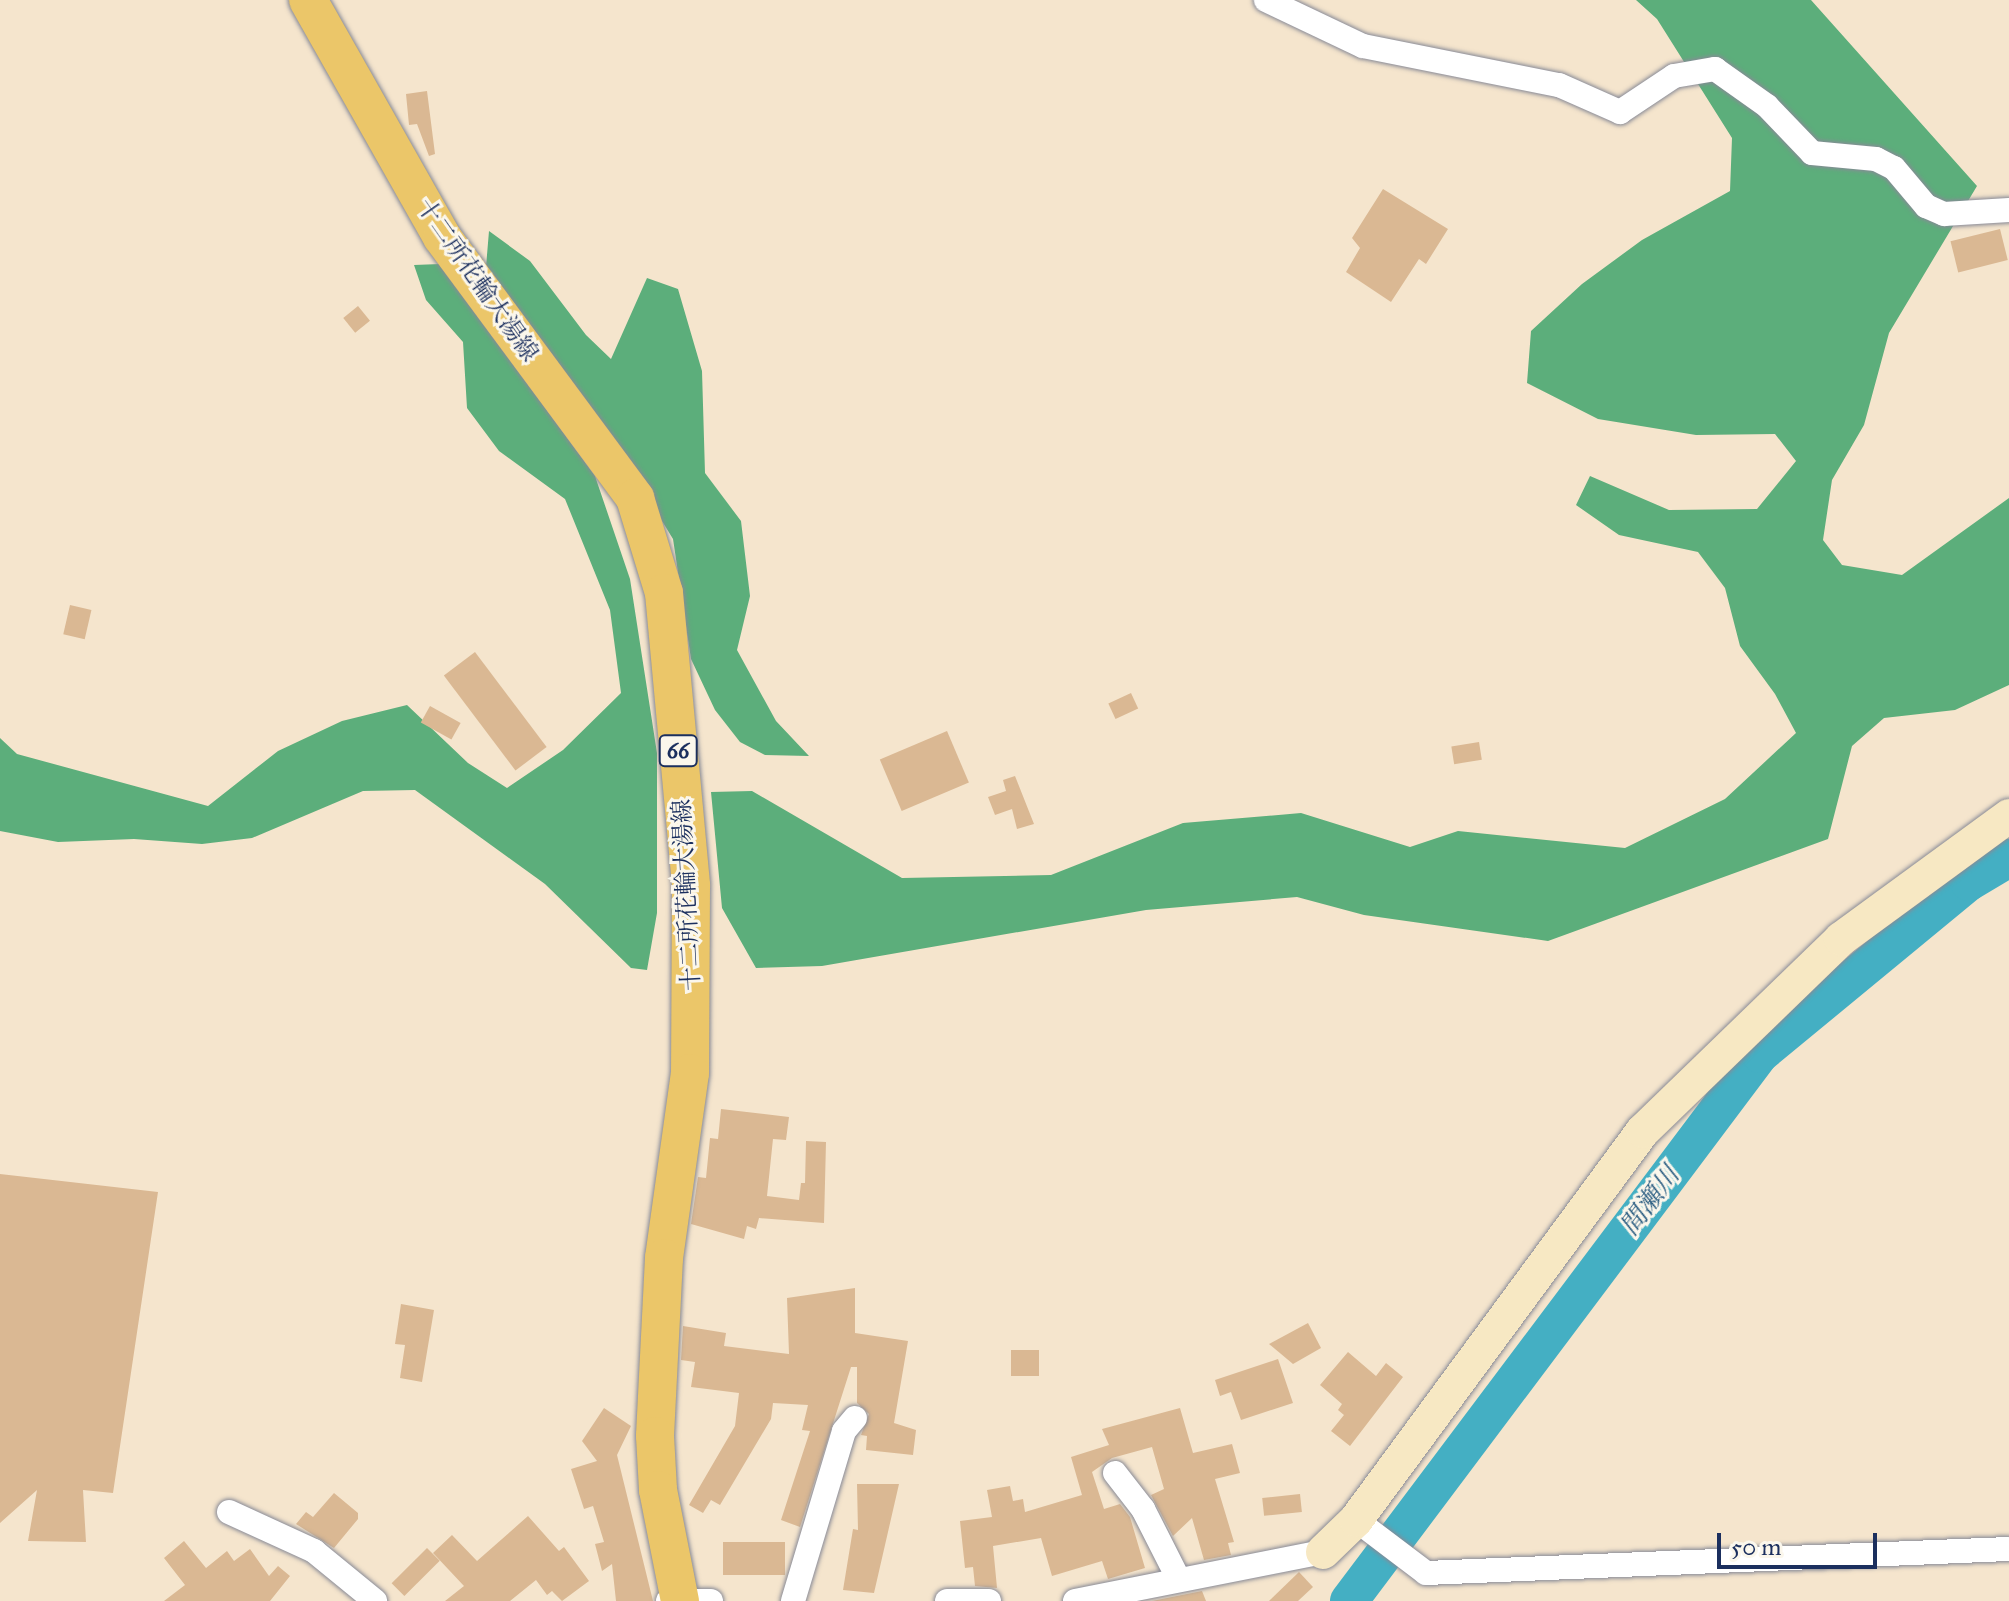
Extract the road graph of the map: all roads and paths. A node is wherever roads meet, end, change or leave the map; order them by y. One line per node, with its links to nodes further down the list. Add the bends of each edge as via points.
1 (308, 0): 12 (main road, 十二所花輪大湯線 / 66, via 442,237 635,498 664,593 691,886 690,1073 664,1258 655,1394 658,1490)
2 (1266, 0): 3 (street, via 1363,46 1559,85 1620,112 1674,76 1715,69 1767,106 1812,153 1876,159 1894,168 1926,206 1944,214)
3 (2009, 210)
4 (2009, 816): 8 (street, via 1841,939 1643,1131)
5 (855, 1418): 14 (street, via 844,1431)
6 (1115, 1473): 11 (street, via 1143,1509)
7 (229, 1512): 13 (street, via 314,1551)
8 (1362, 1525): 9 (street, via 1426,1573); 10 (street)
9 (2009, 1549)
10 (1323, 1552): 11 (street)
11 (1178, 1578): 17 (street)
12 (684, 1600)
13 (375, 1601)
14 (793, 1601)
15 (947, 1601): 16 (street)
16 (989, 1601)
17 (1075, 1601)

